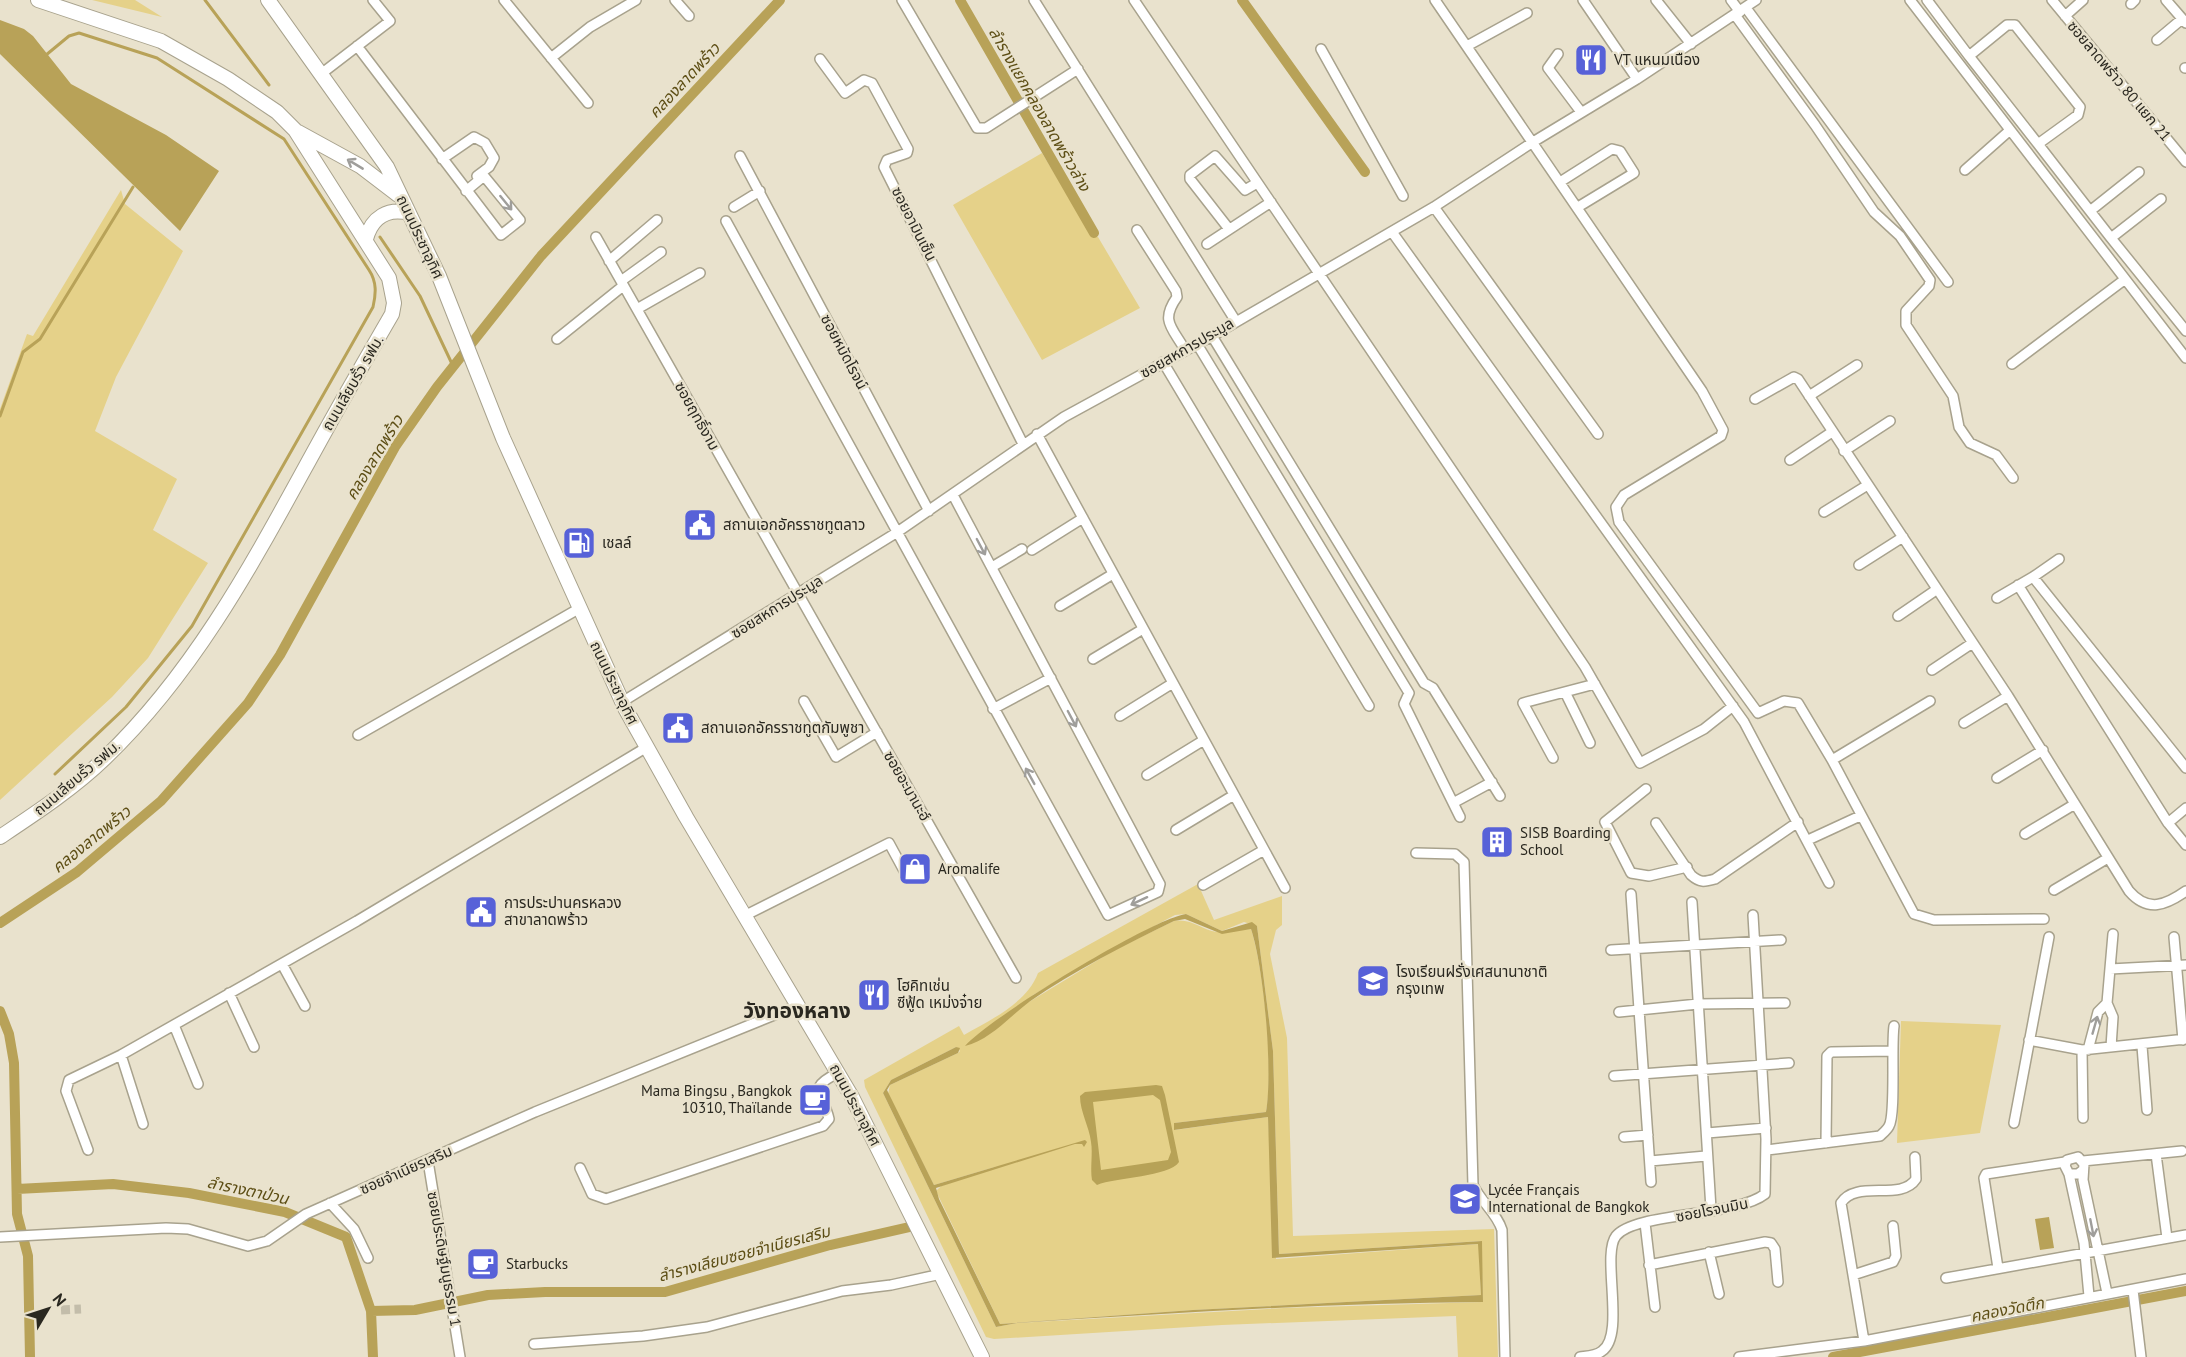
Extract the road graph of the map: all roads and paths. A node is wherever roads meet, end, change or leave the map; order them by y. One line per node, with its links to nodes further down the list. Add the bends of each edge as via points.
1 (38, 0): 39 (main road, ถนนเลียบรั้ว รฟม., via 161,40 228,79 277,112)
2 (268, 0): 35 (main road, ถนนประชาอุทิศ)
3 (373, 0): 27 (street, via 390,21)
4 (504, 0): 32 (street)
5 (636, 0): 32 (street, via 590,27)
6 (675, 0): 22 (street)
7 (902, 0): 34 (street, via 975,127 986,128)
8 (1034, 0): 34 (street)
9 (1134, 0): 49 (street)
10 (1435, 0): 28 (street)
11 (1583, 0): 36 (street)
12 (1656, 0): 26 (street)
13 (1731, 0): 20 (street)
14 (1756, 0): 20 (street, ซอยสหการประมูล)
15 (1910, 0): 40 (street)
16 (1927, 0): 31 (street)
17 (2052, 0): 23 (street, ซอยลาดพร้าว 80 แยก 21)
18 (2083, 0): 23 (street)
19 (2166, 0): 24 (street)
20 (1740, 12): 26 (street, ซอยสหการประมูล); 75 (street); 101 (street, via 1874,212 1900,236 1926,270 1929,286 1906,310 1906,325 1953,396 1959,427 1970,443 1996,455)
21 (1527, 13): 28 (street)
22 (689, 16)
23 (2065, 16): 45 (street, ซอยลาดพร้าว 80 แยก 21)
24 (2184, 21): 25 (street)
25 (2157, 40)
26 (1691, 44): 36 (street, ซอยสหการประมูล)
27 (357, 46): 35 (street); 44 (street)
28 (1467, 46): 41 (street)
29 (1321, 49): 52 (street)
30 (1558, 54): 38 (street, via 1548,68)
31 (1969, 56): 42 (street); 42 (street, via 2007,25 2015,25 2080,107 2078,115)
32 (551, 58): 37 (street)
33 (820, 59): 96 (street, ซอยอามินเซ็น, via 845,93 864,80 872,83 908,149 907,153 887,160 884,167)
34 (1078, 69): 78 (street)
35 (321, 74): 53 (main road, ถนนประชาอุทิศ, via 387,167)
36 (1636, 79): 38 (street, ซอยสหการประมูล)
37 (588, 103)
38 (1581, 112): 41 (street, ซอยสหการประมูล)
39 (295, 130): 53 (main road, one-way to 39, via 360,166); 68 (main road, ถนนเลียบรั้ว รฟม.)
40 (2008, 131): 46 (street); 74 (street)
41 (1533, 142): 48 (street); 57 (street, ซอยสหการประมูล)
42 (2038, 144): 59 (street)
43 (740, 156): 51 (street, ซอยหมัดโรจน์)
44 (442, 159): 50 (street); 50 (street, via 474,137 485,143 494,158)
45 (2186, 162)
46 (1965, 170)
47 (2139, 172): 59 (street)
48 (1560, 182): 58 (street); 58 (street, via 1612,149 1620,151 1634,173)
49 (1257, 183): 55 (street); 63 (street, via 1245,190 1215,156 1190,175)
50 (464, 189): 50 (street, one-way to 50, via 484,176 520,220 501,235)
51 (760, 192): 56 (street); 104 (street, ซอยหมัดโรจน์)
52 (1403, 196)
53 (402, 199): 60 (main road, ถนนประชาอุทิศ)
54 (2161, 199): 67 (street)
55 (1270, 202): 63 (street); 73 (street)
56 (734, 207)
57 (1434, 207): 65 (street, ซอยสหการประมูล); 95 (street)
58 (1578, 207): 140 (street, via 1702,391 1723,430 1721,436 1624,495 1616,507 1619,522)
59 (2090, 210): 67 (street)
60 (409, 213): 68 (main road, via 381,215 371,225); 121 (main road, ถนนประชาอุทิศ)
61 (657, 220): 71 (street)
62 (726, 221): 107 (street)
63 (1229, 229): 69 (street)
64 (1137, 230): 83 (street, via 1176,291 1167,317)
65 (1392, 232): 73 (street, ซอยสหการประมูล); 138 (street)
66 (596, 237): 71 (street, ซอยฤทธิ์งาม)
67 (2111, 238): 79 (street)
68 (366, 239): 169 (main road, ถนนเลียบรั้ว รฟม., via 389,279 394,296 392,314 213,630 170,686 103,760)
69 (1207, 244)
70 (661, 252): 76 (street)
71 (609, 261): 76 (street, ซอยฤทธิ์งาม)
72 (700, 273): 77 (street)
73 (1318, 273): 78 (street, ซอยสหการประมูล); 130 (street)
74 (2124, 280): 84 (street); 86 (street)
75 (1948, 282)
76 (622, 283): 77 (street, ซอยฤทธิ์งาม); 81 (street)
77 (637, 309): 118 (street, ซอยฤทธิ์งาม)
78 (1235, 320): 80 (street, ซอยสหการประมูล)
79 (2186, 331)
80 (1212, 336): 82 (street, ซอยสหการประมูล); 88 (street)
81 (557, 339)
82 (1197, 344): 83 (street, ซอยสหการประมูล); 89 (street)
83 (1185, 350): 85 (street, ซอยสหการประมูล)
84 (2186, 358)
85 (1163, 362): 94 (street, ซอยสหการประมูล); 137 (street)
86 (2013, 364)
87 (1857, 365): 90 (street)
88 (1241, 385): 89 (street); 98 (street)
89 (1227, 393): 100 (street)
90 (1809, 396): 91 (street, via 1794,377); 93 (street)
91 (1755, 399)
92 (1890, 421): 97 (street)
93 (1832, 432): 97 (street); 99 (street)
94 (1037, 434): 96 (street, ซอยสหการประมูล); 106 (street)
95 (1598, 434)
96 (1023, 444): 103 (street, ซอยสหการประมูล)
97 (1844, 451): 102 (street)
98 (1283, 455): 100 (street); 113 (street)
99 (1790, 460)
100 (1270, 464): 115 (street)
101 (2013, 478)
102 (1866, 486): 105 (street); 108 (street)
103 (953, 495): 104 (street, ซอยสหการประมูล); 111 (street, one-way to 111)
104 (929, 511): 107 (street, ซอยสหการประมูล)
105 (1824, 512)
106 (1083, 518): 111 (street); 112 (street)
107 (896, 533): 118 (street, ซอยสหการประมูล); 139 (street)
108 (1903, 537): 110 (street); 117 (street)
109 (2059, 559): 114 (street)
110 (1858, 565)
111 (992, 567): 127 (street)
112 (1113, 574): 120 (street); 123 (street)
113 (1357, 575): 115 (street); 129 (street)
114 (2033, 577): 116 (street); 152 (street)
115 (1343, 585): 132 (street)
116 (2018, 585): 119 (street); 165 (street)
117 (1936, 590): 122 (street); 124 (street)
118 (798, 595): 136 (street, ซอยสหการประมูล); 144 (street, ซอยอะมานะฮ์)
119 (1997, 598)
120 (1060, 606)
121 (580, 608): 136 (main road, ถนนประชาอุทิศ); 145 (street)
122 (1898, 616)
123 (1143, 629): 125 (street); 128 (street)
124 (1971, 644): 126 (street); 133 (street)
125 (1093, 659)
126 (1932, 670)
127 (1051, 678): 139 (street); 139 (street, one-way to 139, via 1160,884 1158,892 1107,915)
128 (1173, 682): 141 (street); 146 (street)
129 (1424, 683): 132 (street); 155 (street, via 1433,688)
130 (1595, 684): 131 (street); 138 (street, via 1640,763 1704,729)
131 (1565, 692): 147 (street); 150 (street, via 1523,703)
132 (1409, 693): 159 (street, via 1404,704)
133 (2008, 696): 143 (street); 149 (street)
134 (804, 700): 144 (street, via 836,757)
135 (1930, 701): 151 (street)
136 (622, 702): 148 (main road, ถนนประชาอุทิศ)
137 (1369, 706)
138 (1733, 706): 142 (street)
139 (993, 710)
140 (1758, 713): 142 (street); 151 (street, via 1784,701 1798,703)
141 (1120, 716)
142 (1744, 722): 164 (street)
143 (1964, 723)
144 (877, 732): 198 (street, ซอยอะมานะฮ์)
145 (358, 735)
146 (1204, 740): 153 (street); 157 (street)
147 (1590, 743)
148 (646, 747): 185 (main road, ถนนประชาอุทิศ); 195 (street)
149 (2043, 750): 154 (street); 160 (street)
150 (1552, 758)
151 (1832, 760): 162 (street)
152 (2186, 768)
153 (1147, 775)
154 (1997, 778)
155 (1492, 782): 158 (street); 159 (street)
156 (1646, 789): 175 (street, via 1605,822 1631,873 1650,876)
157 (1234, 795): 167 (street); 172 (street)
158 (1500, 796)
159 (1452, 803): 163 (street)
160 (2075, 804): 168 (street); 174 (street)
161 (2186, 808): 165 (street)
162 (1860, 816): 170 (street); 186 (street, via 1914,914 1934,920)
163 (1460, 817)
164 (1798, 822): 170 (street); 175 (street, via 1715,879 1698,881)
165 (2168, 823): 171 (street)
166 (1656, 824): 175 (street)
167 (1176, 830)
168 (2025, 834)
169 (0, 837)
170 (1808, 840): 177 (street)
171 (2186, 844)
172 (1264, 850): 178 (street); 179 (street)
173 (1416, 853): 274 (street, via 1455,854 1464,862 1473,1185 1502,1230)
174 (2108, 858): 180 (street); 181 (street, via 2137,900 2156,907)
175 (1687, 867)
176 (908, 878): 185 (street, via 889,843)
177 (1829, 883)
178 (1203, 885)
179 (1285, 888)
180 (2054, 890)
181 (2186, 891)
182 (1631, 894): 193 (street)
183 (1692, 902): 192 (street)
184 (1753, 915): 191 (street)
185 (744, 916): 204 (main road, ถนนประชาอุทิศ)
186 (2044, 919)
187 (2113, 934): 197 (street)
188 (2049, 937): 211 (street)
189 (2174, 937): 196 (street)
190 (1781, 940): 191 (street)
191 (1755, 941): 192 (street); 200 (street)
192 (1695, 946): 193 (street); 203 (street)
193 (1635, 948): 194 (street); 206 (street)
194 (1611, 950)
195 (282, 963): 199 (street); 205 (street)
196 (2181, 965): 197 (street); 210 (street)
197 (2110, 969): 202 (street)
198 (1016, 978)
199 (230, 993): 208 (street); 213 (street)
200 (1759, 1002): 201 (street); 203 (street); 219 (street)
201 (1785, 1003)
202 (2107, 1003): 214 (street, via 2113,1017); 215 (street, one-way to 202, via 2098,1012)
203 (1698, 1004): 206 (street); 220 (street)
204 (799, 1005): 222 (main road, ถนนประชาอุทิศ); 240 (street, ซอยจำเนียรเสริม, via 535,1112)
205 (305, 1006)
206 (1639, 1009): 207 (street); 221 (street)
207 (1619, 1012)
208 (174, 1025): 217 (street); 224 (street)
209 (1894, 1026): 216 (street)
210 (2185, 1039): 212 (street)
211 (2030, 1040): 215 (street); 227 (street)
212 (2142, 1046): 214 (street); 225 (street)
213 (254, 1047)
214 (2111, 1047): 215 (street)
215 (2085, 1050): 226 (street)
216 (1891, 1051): 233 (street, via 1890,1125 1880,1136); 233 (street, via 1839,1050 1827,1056)
217 (121, 1055): 228 (street); 234 (street, via 80,1073 66,1084)
218 (1789, 1063): 219 (street)
219 (1763, 1064): 220 (street); 229 (street)
220 (1702, 1068): 221 (street); 230 (street)
221 (1644, 1072): 223 (street); 231 (street)
222 (838, 1073): 244 (street, via 819,1086 829,1119 823,1126 608,1199 592,1194); 260 (main road, ถนนประชาอุทิศ)
223 (1614, 1076)
224 (198, 1084)
225 (2147, 1110)
226 (2083, 1118)
227 (2014, 1123)
228 (143, 1124)
229 (1766, 1128): 230 (street); 235 (street)
230 (1707, 1133): 238 (street)
231 (1648, 1135): 232 (street); 241 (street)
232 (1624, 1137)
233 (1826, 1143): 235 (street)
234 (88, 1150)
235 (1767, 1150): 248 (street, ซอยโรจนมิน, via 1765,1194 1748,1204)
236 (2182, 1151): 237 (street)
237 (2156, 1154): 243 (street); 253 (street)
238 (1706, 1156): 241 (street); 248 (street)
239 (1915, 1157): 261 (street, via 1916,1179 1907,1188 1849,1195 1840,1203)
240 (428, 1161): 247 (street, ซอยจำเนียรเสริม); 272 (street, ซอยประดิษฐ์มนูธรรม 1)
241 (1650, 1161): 246 (street)
242 (2065, 1162): 243 (street, via 2072,1156); 245 (street); 259 (street, via 1986,1174)
243 (2083, 1166): 245 (street, via 2075,1175); 254 (street, one-way to 254)
244 (580, 1168)
245 (2069, 1174): 256 (street)
246 (1652, 1182)
247 (330, 1203): 252 (street, ซอยจำเนียรเสริม, via 267,1241 248,1246 188,1229 166,1228); 257 (street, via 354,1229)
248 (1711, 1209): 249 (street, ซอยโรจนมิน)
249 (1645, 1223): 258 (street); 275 (street, ซอยโรจนมิน, via 1627,1227 1611,1245 1614,1289 1610,1341 1605,1350)
250 (1893, 1226): 261 (street, via 1893,1262)
251 (2186, 1235): 253 (street)
252 (0, 1237)
253 (2167, 1238): 254 (street)
254 (2097, 1250): 256 (street); 265 (street)
255 (1709, 1252): 258 (street); 264 (street, via 1771,1243); 266 (street)
256 (2085, 1252): 259 (street); 267 (street)
257 (368, 1258)
258 (1649, 1265): 269 (street)
259 (1998, 1268): 262 (street)
260 (941, 1274): 271 (street, via 842,1291 707,1327); 273 (main road, ถนนประชาอุทิศ)
261 (1853, 1275): 270 (street)
262 (1946, 1278)
263 (2186, 1279): 268 (street)
264 (1778, 1282)
265 (2107, 1293): 267 (street); 268 (street)
266 (1719, 1294)
267 (2089, 1296): 270 (street)
268 (2134, 1298): 277 (street)
269 (1655, 1307)
270 (1864, 1341): 276 (street)
271 (534, 1344)
272 (460, 1357)
273 (982, 1357)
274 (1505, 1357)
275 (1580, 1357)
276 (1739, 1357)
277 (2141, 1357)

